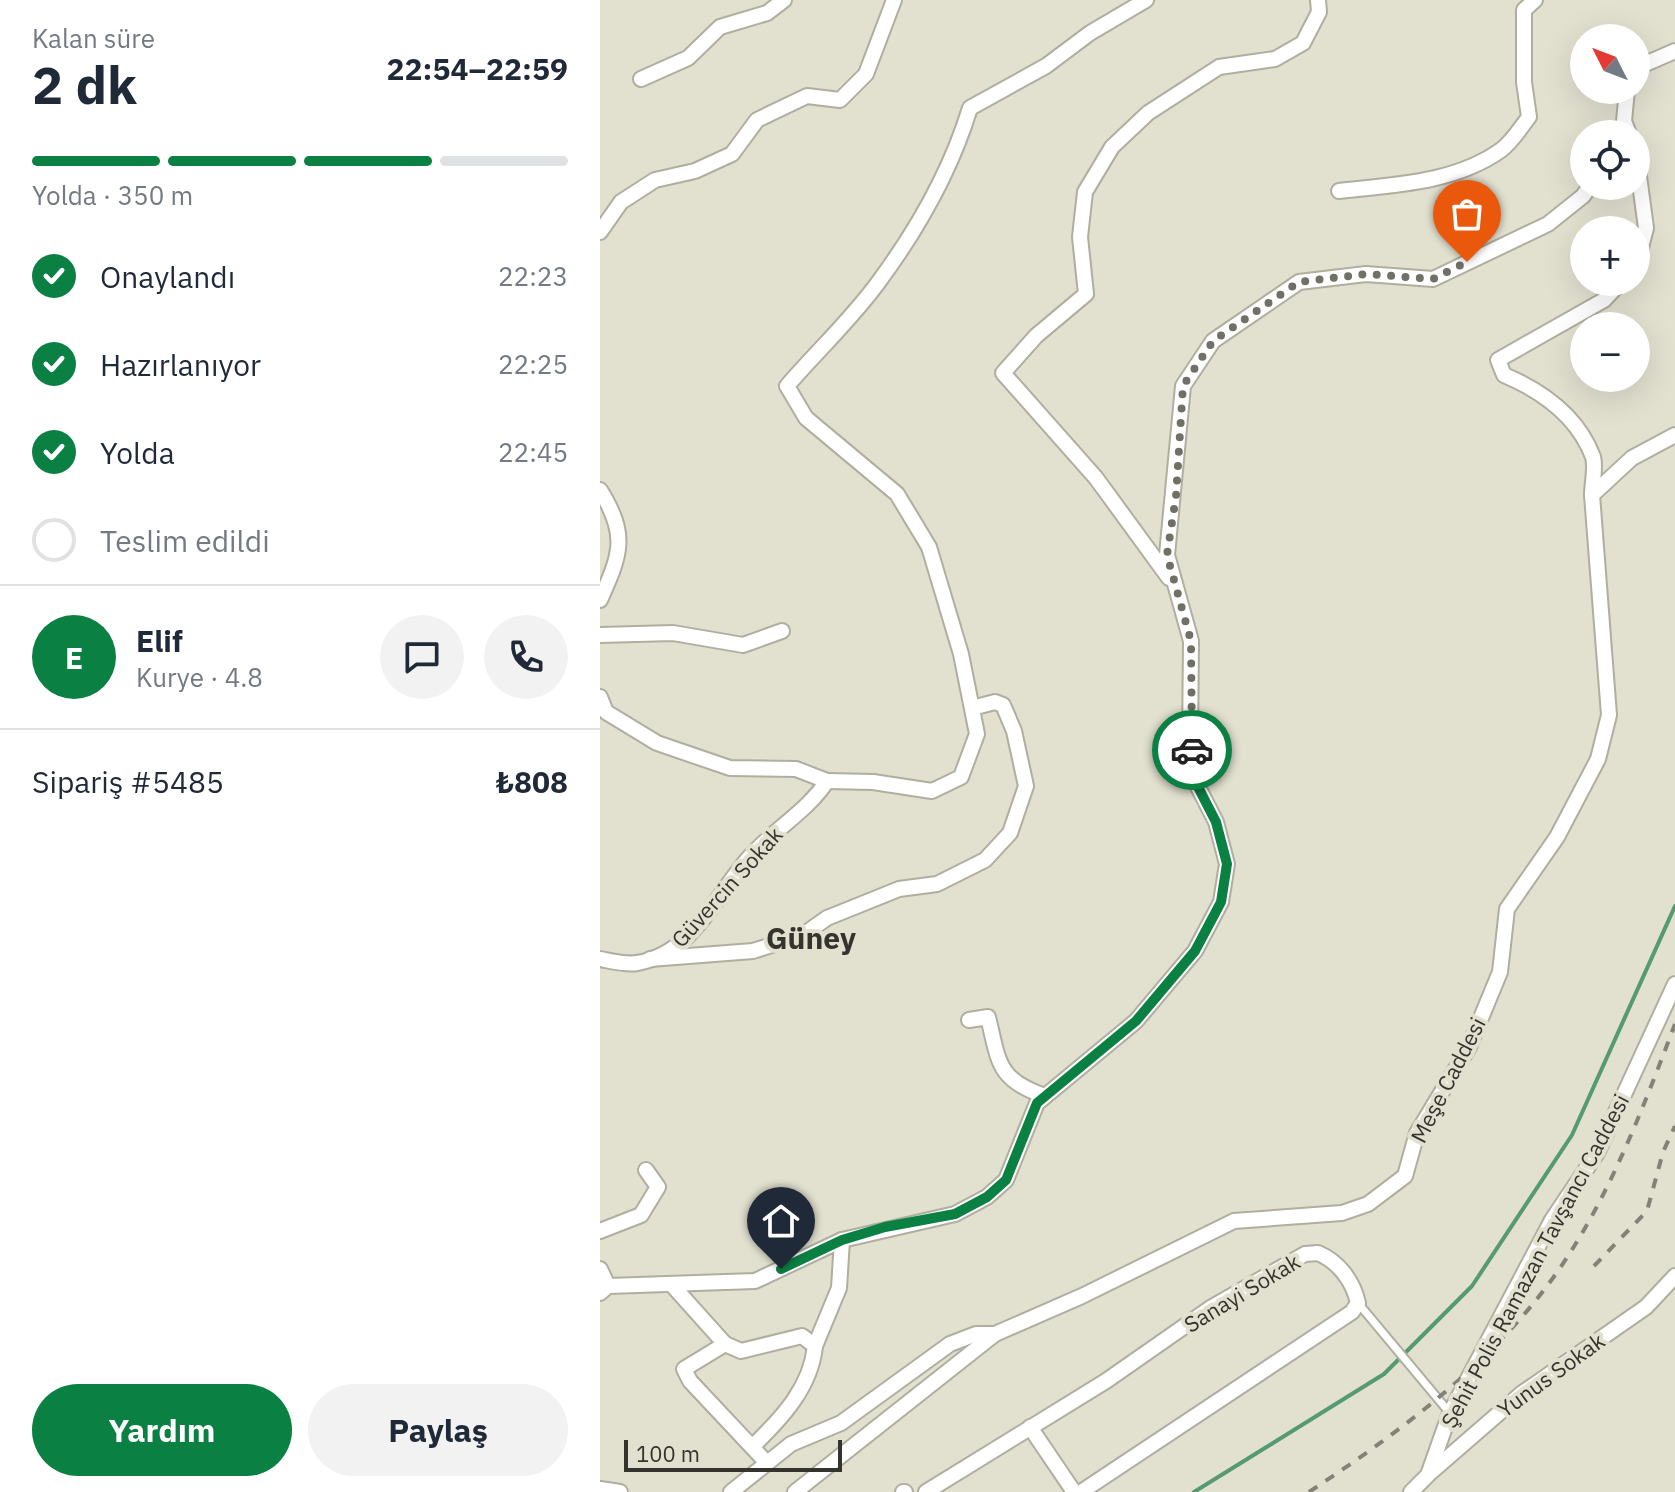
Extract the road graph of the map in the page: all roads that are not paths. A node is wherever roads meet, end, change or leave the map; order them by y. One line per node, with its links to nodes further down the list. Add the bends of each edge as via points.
1 (784, 0): 8 (street, via 767,13 720,27 688,58)
2 (894, 0): 11 (street, via 866,74 840,100 807,96 757,120 732,154 695,171 655,180 621,202)
3 (1146, 0): 21 (street, via 970,108 955,155 879,283 787,386 806,418 897,494 929,547)
4 (1318, 0): 16 (street, via 1319,12 1303,43 1275,59 1219,67 1148,113 1112,147 1085,192 1080,237 1086,294 1036,336 1003,373 1096,478)
5 (1535, 0): 9 (street, via 1524,10 1529,117 1503,149 1471,167 1412,183)
6 (1675, 51): 7 (street)
7 (1650, 62)
8 (641, 79)
9 (1339, 191)
10 (1578, 200): 16 (street, via 1548,224 1433,279 1366,274 1299,282 1213,341 1183,386 1167,555)
11 (600, 232)
12 (1608, 296): 15 (street, Meşe Caddesi, via 1498,360 1504,375 1564,410 1594,459)
13 (1675, 435): 15 (street, via 1632,458)
14 (600, 490): 17 (street, via 616,515 621,548)
15 (1592, 495): 36 (street, Meşe Caddesi, via 1609,715 1598,759 1557,837 1507,909 1500,972 1469,1047 1417,1133 1405,1176 1368,1204 1342,1213 1234,1221)
16 (1178, 592): 27 (street, via 1191,641 1190,743 1197,785 1216,822 1227,864 1221,902 1195,951 1136,1021)
17 (600, 600)
18 (782, 631): 19 (street, via 743,645 673,633)
19 (600, 635)
20 (600, 697): 22 (street, via 606,712 657,743 730,768 796,769)
21 (972, 708): 22 (street, via 977,734 961,777 932,791); 24 (street, via 1003,705 1026,786 1010,833 985,860 937,884 899,889 827,918 803,935 753,951)
22 (827, 781): 24 (street, Güvercin Sokak, via 747,859 712,911 669,952)
23 (600, 959): 24 (street, Güvercin Sokak, via 635,964)
24 (650, 959)
25 (1675, 984): 39 (street, Şehit Polis Ramazan Tavşancı Caddesi, via 1597,1153 1552,1220)
26 (969, 1020): 27 (street, via 988,1017 999,1064 1017,1087)
27 (1045, 1096): 30 (street, via 1024,1131 1006,1180 987,1197 955,1214)
28 (646, 1170): 29 (street, via 658,1187 641,1215)
29 (600, 1231)
30 (842, 1240): 33 (street, via 755,1281); 38 (street, via 839,1288)
31 (600, 1269): 34 (street)
32 (1675, 1276): 43 (street, Yunus Sokak, via 1646,1307 1521,1394)
33 (673, 1286): 34 (street); 37 (street)
34 (604, 1290)
35 (1358, 1303): 39 (lane); 40 (street, Sanayi Sokak, via 1355,1287 1329,1258 1305,1254 1212,1307); 50 (street, via 1334,1325)
36 (995, 1334): 42 (street, via 976,1334 950,1344 885,1395 841,1423 791,1444); 47 (street, Meşe Caddesi)
37 (725, 1344): 38 (street, via 741,1351 802,1336); 41 (street, via 684,1369)
38 (815, 1346): 41 (street, via 813,1369 796,1397)
39 (1450, 1413): 43 (street, Şehit Polis Ramazan Tavşancı Caddesi)
40 (1030, 1427): 48 (street, Sanayi Sokak); 49 (street)
41 (753, 1446): 42 (street)
42 (767, 1463): 46 (street)
43 (1428, 1475): 51 (street, Şehit Polis Ramazan Tavşancı Caddesi)
44 (600, 1489): 45 (street)
45 (620, 1492)
46 (731, 1492)
47 (795, 1492)
48 (926, 1492)
49 (1074, 1492)
50 (1081, 1492)
51 (1411, 1492)

